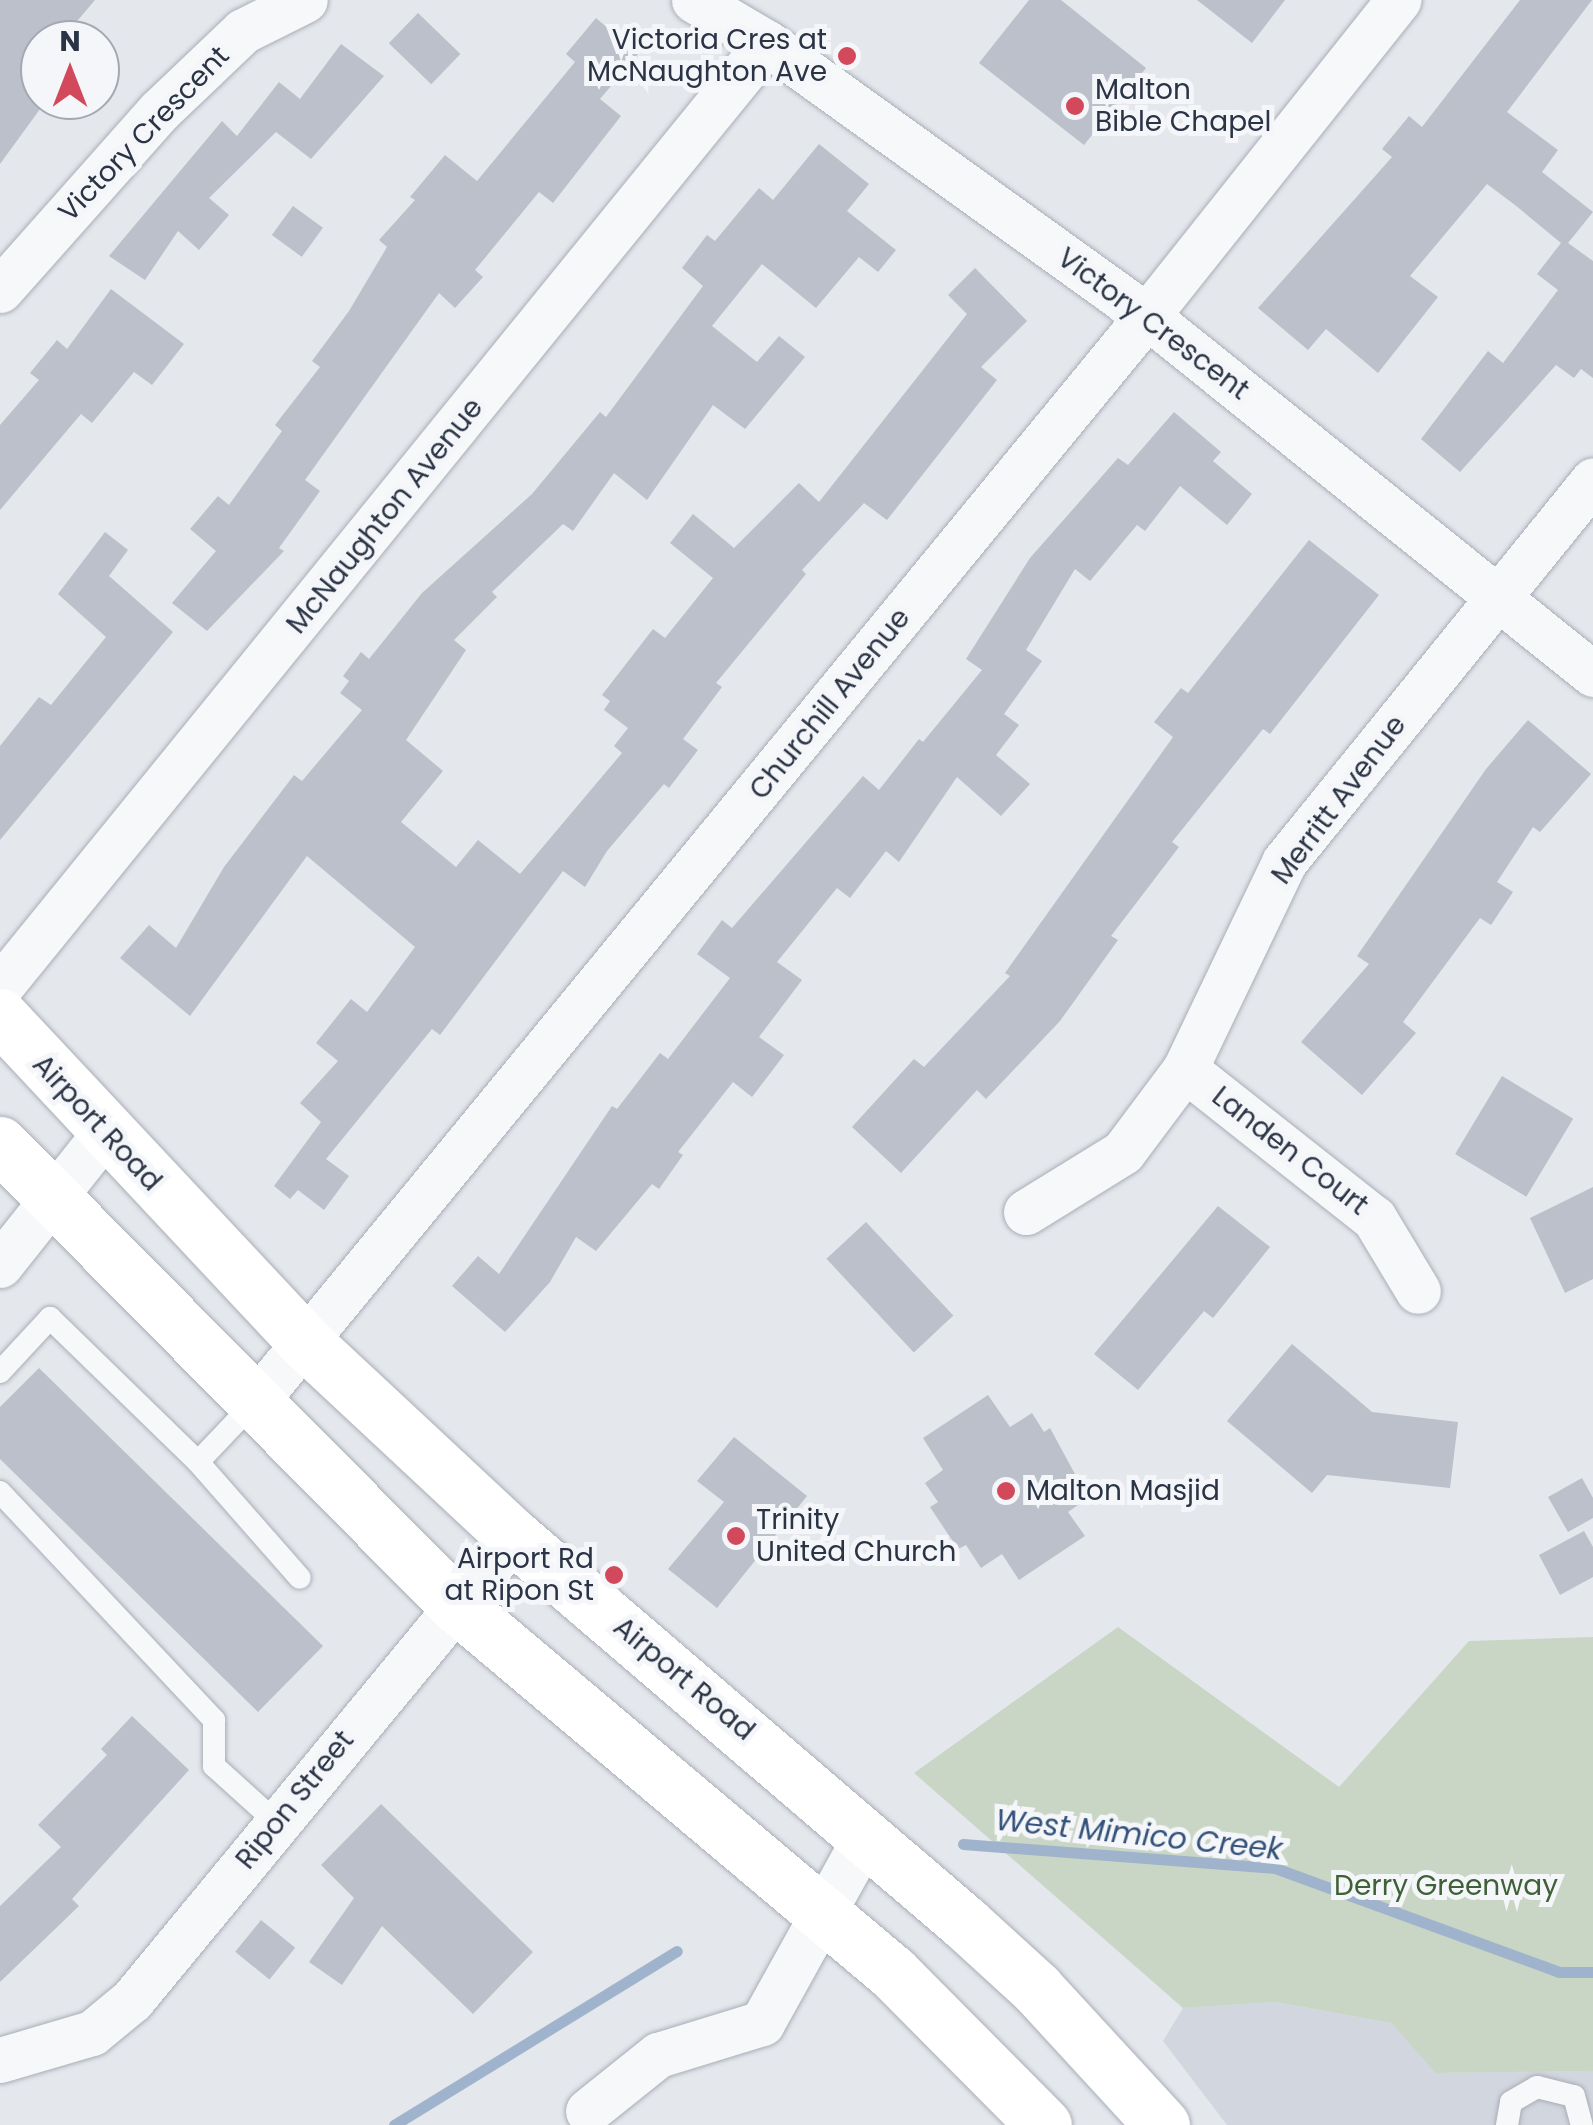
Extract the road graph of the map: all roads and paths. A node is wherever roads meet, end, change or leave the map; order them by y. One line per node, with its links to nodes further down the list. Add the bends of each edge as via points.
1 (305, 0): 5 (street, Victory Crescent, via 243,31 159,110)
2 (694, 0): 4 (street, Victory Crescent)
3 (1398, 0): 6 (street, Churchill Avenue)
4 (768, 42): 6 (street, Victory Crescent); 10 (street, McNaughton Avenue)
5 (0, 290)
6 (1148, 316): 8 (street, Victory Crescent); 19 (street, Churchill Avenue)
7 (1593, 480): 8 (street, Merritt Avenue)
8 (1498, 599): 9 (street, Victory Crescent); 12 (street, Merritt Avenue, via 1284,862)
9 (1593, 674)
10 (0, 988)
11 (0, 1016): 13 (main road, Airport Road)
12 (1186, 1069): 16 (street, Merritt Avenue, via 1122,1152); 18 (street, Landen Court, via 1374,1218)
13 (104, 1134): 15 (street); 19 (main road, Airport Road)
14 (0, 1144): 15 (main road)
15 (56, 1197): 17 (street); 21 (main road)
16 (1026, 1212)
17 (0, 1265)
18 (1418, 1291)
19 (307, 1344): 21 (street, Churchill Avenue); 24 (main road, Airport Road)
20 (0, 1372): 22 (lane, via 50,1318)
21 (255, 1402): 22 (lane); 26 (main road)
22 (198, 1462): 25 (lane)
23 (0, 1492): 27 (lane, via 214,1720 214,1766)
24 (514, 1537): 26 (street, Ripon Street); 28 (main road, Airport Road)
25 (300, 1578)
26 (456, 1604): 27 (street, Ripon Street); 29 (main road)
27 (277, 1822): 30 (street, Ripon Street, via 132,2000 92,2033)
28 (866, 1835): 29 (street); 33 (main road, Airport Road, via 1036,1988)
29 (824, 1915): 31 (street, via 762,2023 658,2055); 32 (main road, via 968,2042)
30 (0, 2060)
31 (588, 2110)
32 (1044, 2125)
33 (1162, 2125)
34 (1507, 2125): 35 (lane, via 1510,2102 1537,2087 1574,2096)
35 (1582, 2125)

